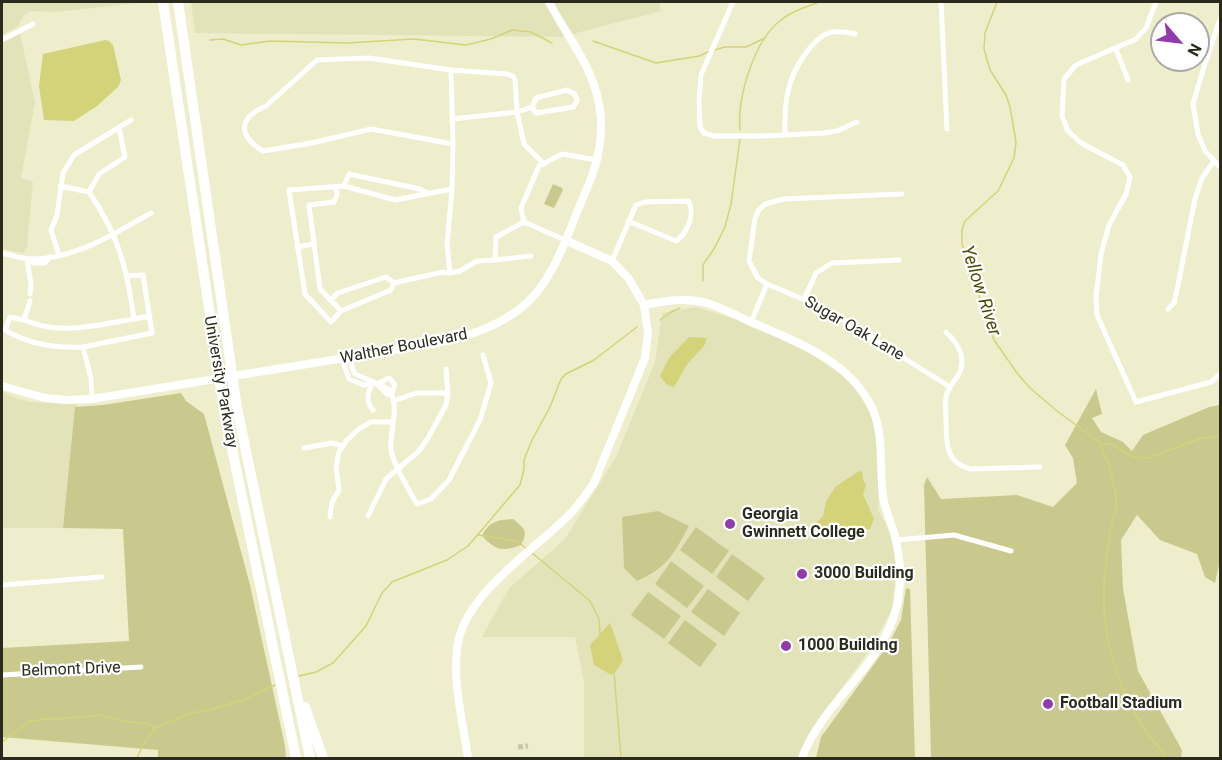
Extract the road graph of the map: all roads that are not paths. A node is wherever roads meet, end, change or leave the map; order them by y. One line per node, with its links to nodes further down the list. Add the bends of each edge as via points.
1 (163, 2): 90 (highway, University Parkway, via 219,385)
2 (178, 2): 88 (highway, University Parkway, via 237,408)
3 (549, 2): 23 (street, Walther Boulevard, via 596,91 601,130)
4 (733, 2): 21 (street, via 701,75 700,127 714,136)
5 (941, 2): 20 (street)
6 (1156, 2): 11 (street, via 1146,28 1136,39)
7 (1221, 19): 24 (street, via 1193,104 1198,134)
8 (33, 24): 10 (street)
9 (855, 34): 21 (street, via 826,34 800,61 787,88)
10 (2, 39)
11 (1116, 49): 13 (street); 68 (street, via 1076,65 1064,79 1062,103 1068,131 1081,143 1123,165 1130,177 1101,254 1097,315 1136,402 1211,382)
12 (451, 70): 15 (street, via 513,76); 16 (street); 22 (street, via 369,58 317,60 266,106 255,111 244,126 244,134 263,151 370,129)
13 (1128, 80)
14 (532, 107): 14 (street, via 536,113 573,107 577,101 575,94 567,90 536,98); 15 (street)
15 (518, 112): 16 (street); 25 (street, via 524,144)
16 (452, 119): 22 (street)
17 (131, 120): 19 (street)
18 (857, 122): 21 (street, via 837,132)
19 (119, 128): 27 (street, via 74,154); 31 (street, via 125,157 99,174)
20 (947, 129)
21 (786, 134)
22 (453, 144): 30 (street)
23 (597, 160): 25 (street, via 562,154); 38 (street, Walther Boulevard)
24 (1214, 161): 26 (street); 57 (street, via 1202,178 1195,199 1174,303)
25 (544, 164): 36 (street, via 539,166 521,208)
26 (1221, 167)
27 (60, 186): 31 (street); 42 (street, via 51,230)
28 (344, 186): 29 (street); 32 (street, via 395,200); 32 (street, via 349,174)
29 (336, 187): 39 (street, via 334,202 309,205); 40 (street, via 288,190)
30 (452, 189): 32 (street); 48 (street, via 447,244)
31 (89, 192): 37 (street)
32 (429, 194)
33 (902, 194): 51 (street, via 784,199 765,204 755,218 748,261)
34 (151, 213): 37 (street)
35 (628, 221): 35 (street, via 676,241 690,221 692,209 688,201 645,202 636,205); 47 (street)
36 (524, 222): 38 (street); 45 (street, via 496,237)
37 (113, 234): 42 (street, via 84,249); 49 (street)
38 (565, 240): 47 (street); 66 (street, Walther Boulevard, via 537,293 496,325 437,343)
39 (314, 244): 40 (street); 54 (street, via 320,289)
40 (297, 247): 58 (street, via 305,294 331,322)
41 (2, 253): 44 (street)
42 (59, 255): 44 (street, via 45,263)
43 (531, 256): 45 (street)
44 (28, 259): 52 (street)
45 (495, 260): 48 (street, via 477,261)
46 (899, 260): 53 (street, via 832,263 816,273)
47 (612, 261): 56 (street, via 629,279)
48 (450, 273): 50 (street)
49 (128, 276): 59 (street, via 142,276); 60 (street)
50 (394, 283): 54 (street, via 386,277 338,293); 58 (street, via 390,290)
51 (766, 284): 53 (street, Sugar Oak Lane); 62 (street)
52 (30, 294)
53 (804, 299): 71 (street, Sugar Oak Lane)
54 (330, 300): 58 (street)
55 (30, 301): 61 (street)
56 (644, 305): 62 (street, via 677,299 706,303); 93 (street, via 648,333 645,358 594,483 569,515 481,597 460,632 456,670)
57 (1168, 309)
58 (340, 310)
59 (150, 316): 60 (street); 64 (street, via 152,333)
60 (134, 319): 61 (street, via 68,330 50,329)
61 (24, 320): 64 (street, via 10,317 5,330 36,344)
62 (751, 322): 83 (street, via 832,362 870,402 878,426 885,504)
63 (946, 332): 71 (street, via 957,343 961,356 959,374)
64 (83, 347): 74 (street)
65 (483, 355): 80 (street, via 491,382 480,420 449,480 431,499 417,504)
66 (346, 358): 69 (street, via 349,379 364,385); 74 (street, Walther Boulevard)
67 (446, 369): 72 (street)
68 (1221, 374)
69 (375, 384): 73 (street); 73 (street, via 393,380); 75 (street, via 367,396)
70 (2, 386): 74 (street, Walther Boulevard, via 45,398)
71 (950, 387): 79 (street, via 946,396 948,451 956,463 970,469)
72 (448, 393): 73 (street); 80 (street, via 446,405 428,438)
73 (392, 398): 76 (street)
74 (90, 399)
75 (373, 410)
76 (393, 422): 77 (street, via 371,422 358,429); 80 (street, via 391,453)
77 (343, 446): 78 (street, via 332,443); 82 (street, via 336,467 339,490)
78 (304, 448)
79 (1040, 467)
80 (398, 468): 81 (street, via 386,479)
81 (368, 516)
82 (330, 518)
83 (896, 540): 84 (street, via 954,535); 94 (street, via 899,589 891,625 812,737)
84 (1011, 551)
85 (102, 577): 86 (street)
86 (2, 585)
87 (141, 667): 89 (street, Belmont Drive)
88 (293, 673): 91 (highway, University Parkway); 92 (highway)
89 (2, 675)
90 (294, 759)
91 (310, 759)
92 (323, 759)
93 (468, 759)
94 (802, 759)

